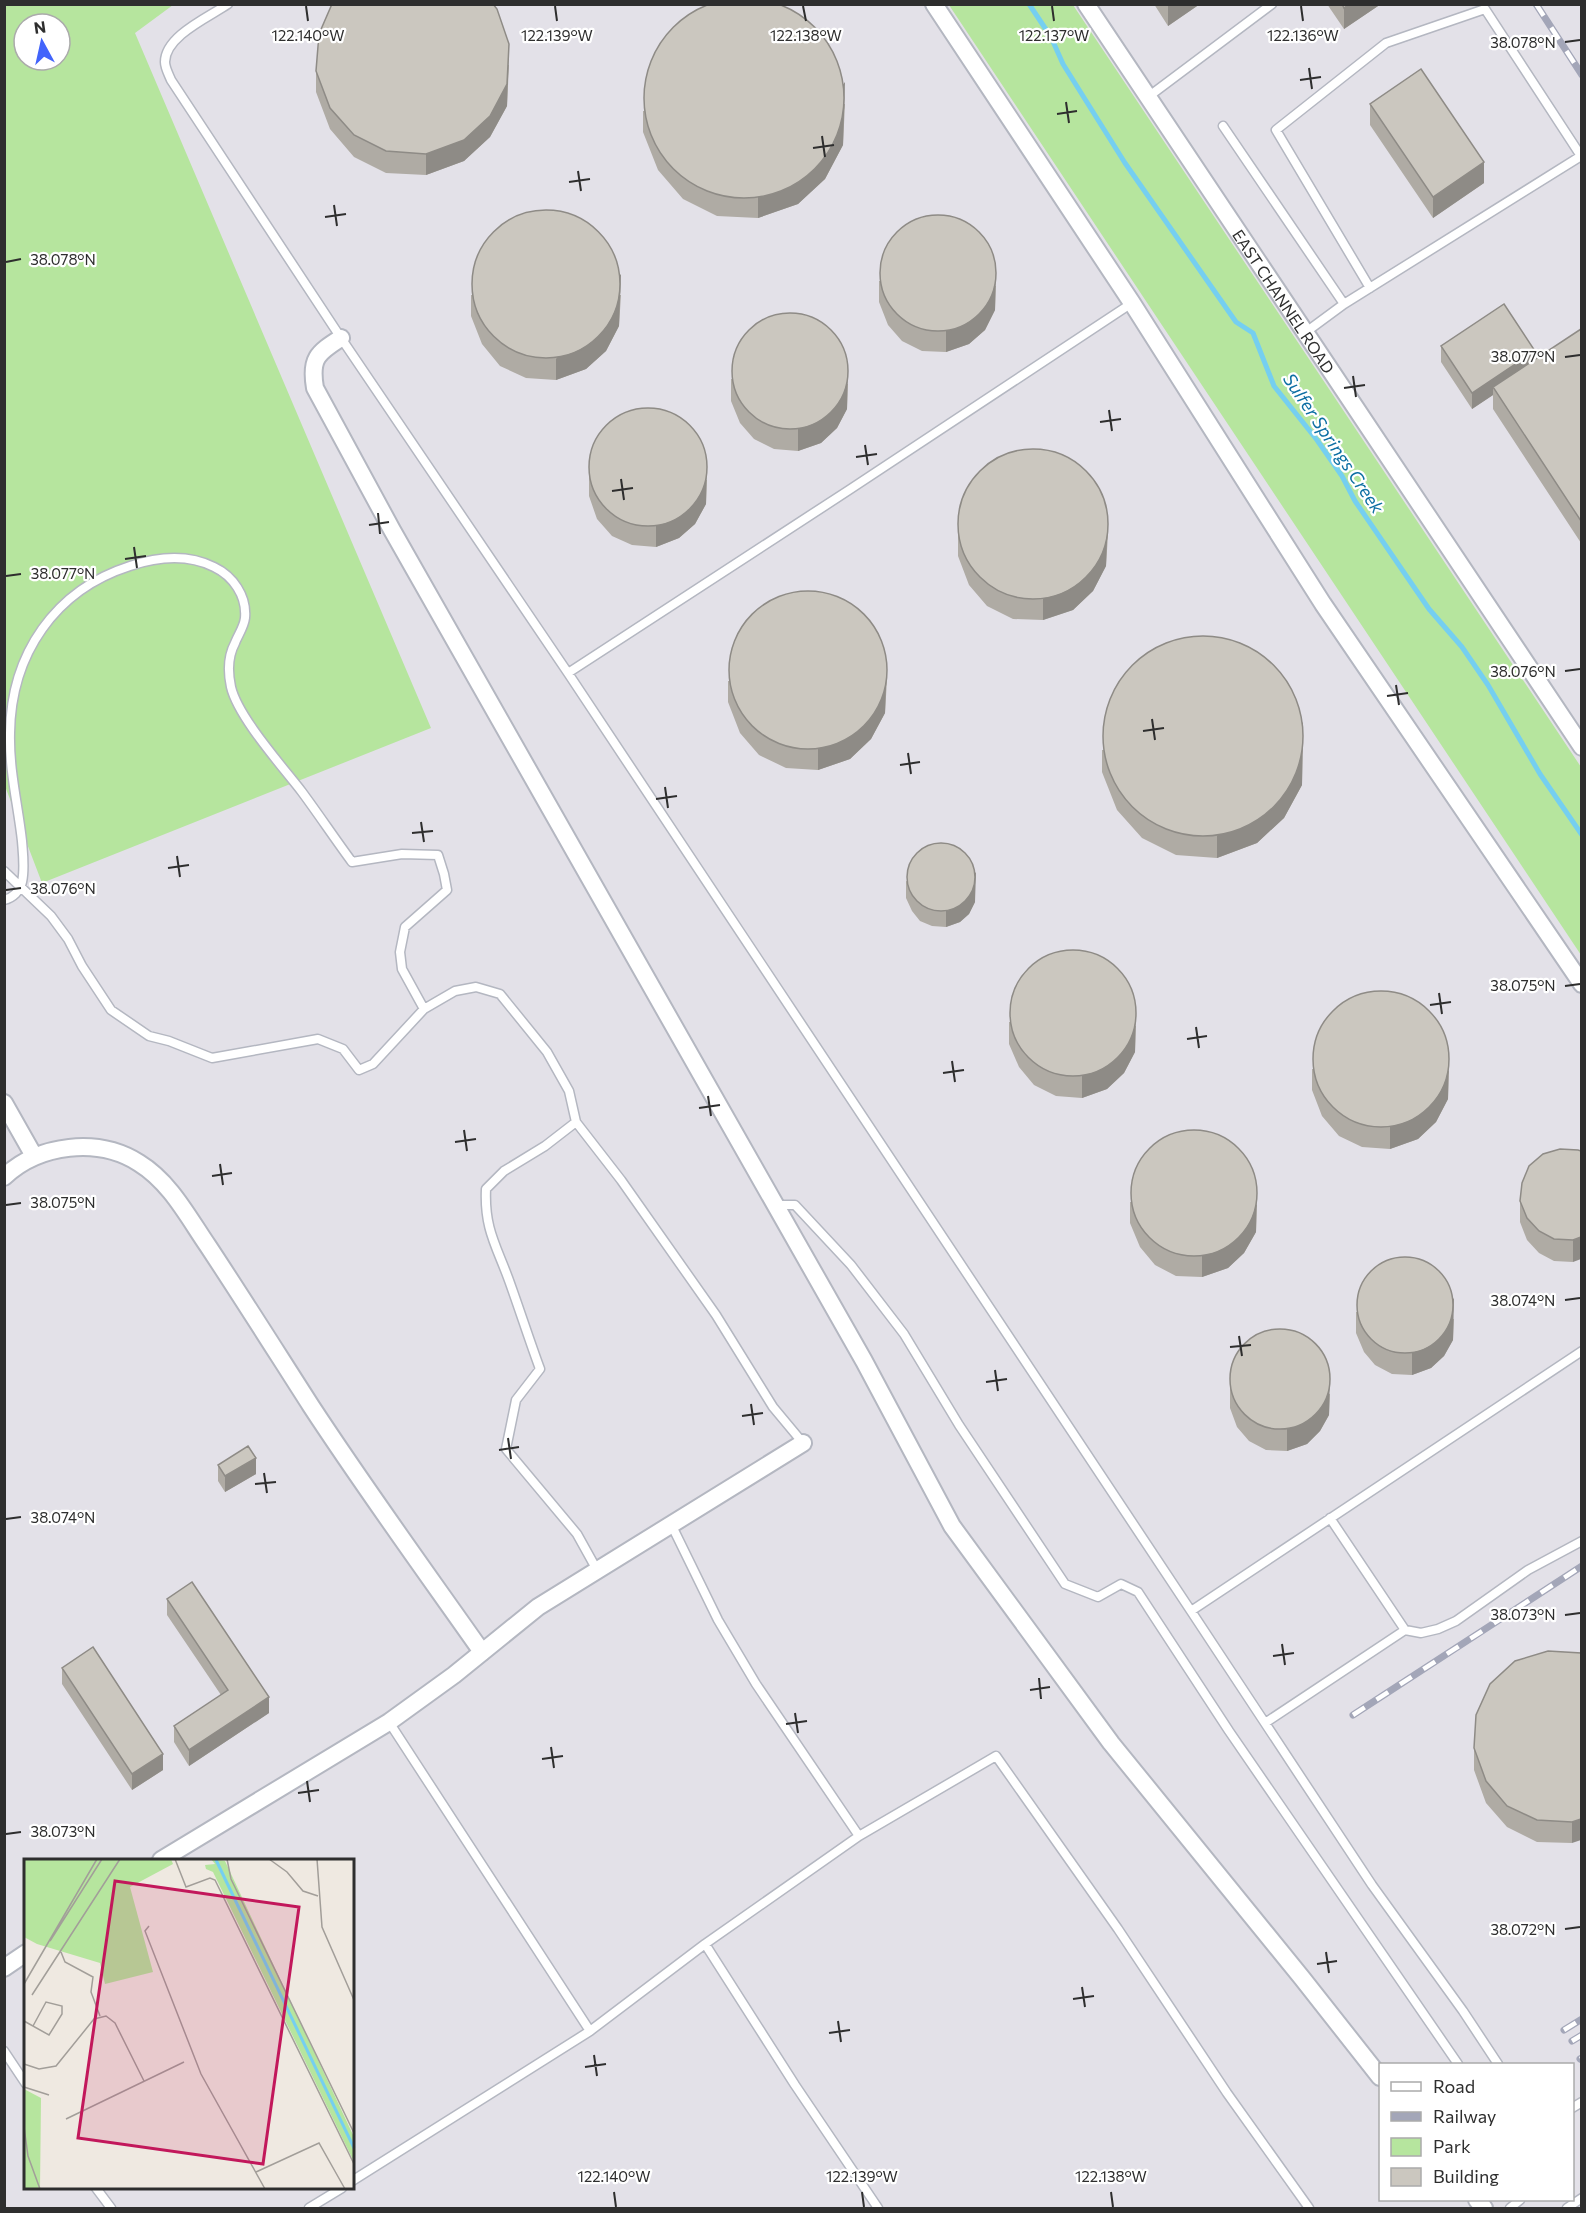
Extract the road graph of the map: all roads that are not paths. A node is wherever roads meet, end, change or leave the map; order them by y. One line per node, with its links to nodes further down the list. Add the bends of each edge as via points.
1 (228, 4): 11 (lane, via 182,34 168,48 165,64 171,80)
2 (934, 4): 8 (street)
3 (1086, 4): 5 (street, EAST CHANNEL ROAD)
4 (1272, 4): 5 (lane)
5 (1148, 97): 10 (street, EAST CHANNEL ROAD)
6 (1223, 126): 9 (lane)
7 (1370, 288): 7 (lane, via 1581,156 1485,9 1386,43 1276,130); 9 (lane)
8 (1132, 303): 12 (lane); 17 (street, via 1323,604)
9 (1344, 304): 10 (lane)
10 (1306, 332): 13 (street, EAST CHANNEL ROAD)
11 (340, 338): 12 (lane); 23 (street, via 320,351 312,369 315,388)
12 (568, 673): 30 (lane)
13 (1581, 747)
14 (4, 871): 15 (lane)
15 (20, 887): 16 (lane, via 10,899); 18 (lane, via 51,916 111,1010 149,1036 212,1058 318,1040 343,1050 359,1070 373,1064); 18 (lane, via 24,867 9,733 12,699 35,639 57,609 82,588 111,572 163,559 188,558 206,563 223,571 242,595 245,619 229,660 231,689 251,726 352,862 402,854 438,855 447,890 405,927 400,952 402,969)
16 (4, 900)
17 (1581, 984)
18 (424, 1009): 20 (lane, via 455,991 476,987 500,994 547,1052 569,1091)
19 (4, 1103): 21 (street)
20 (576, 1122): 25 (lane, via 716,1315 773,1407); 29 (lane, via 504,1171 486,1189 485,1209 491,1239 540,1369 516,1400 506,1449 577,1534)
21 (34, 1156): 22 (street); 32 (street, via 58,1149 111,1151 138,1162 156,1176 173,1195 333,1440)
22 (4, 1177)
23 (775, 1205): 42 (lane, via 795,1205 851,1265 904,1334 959,1425 1065,1584 1098,1597 1121,1584 1138,1592); 44 (street, via 952,1526 1111,1743)
24 (1581, 1351): 26 (lane)
25 (803, 1443): 27 (street)
26 (1330, 1518): 30 (lane); 31 (lane)
27 (671, 1524): 29 (street); 35 (lane, via 718,1620 751,1675)
28 (1581, 1541): 31 (lane, via 1528,1570 1456,1621 1421,1633)
29 (597, 1570): 32 (street, via 538,1607)
30 (1191, 1611): 34 (lane)
31 (1405, 1630): 34 (lane)
32 (482, 1652): 33 (street)
33 (389, 1722): 36 (street); 40 (lane)
34 (1265, 1723): 43 (lane, via 1372,1885)
35 (859, 1836): 37 (lane); 53 (lane, via 996,1756)
36 (163, 1859)
37 (705, 1944): 40 (lane); 52 (lane)
38 (24, 1954): 39 (street)
39 (4, 1968)
40 (590, 2031): 46 (lane)
41 (4, 2051): 45 (lane)
42 (1457, 2063)
43 (1497, 2063)
44 (1379, 2076)
45 (24, 2081)
46 (354, 2180)
47 (97, 2189): 50 (lane)
48 (339, 2189): 51 (lane)
49 (1581, 2198): 54 (lane)
50 (111, 2208)
51 (309, 2208)
52 (878, 2208)
53 (1309, 2208)
54 (1567, 2208)

